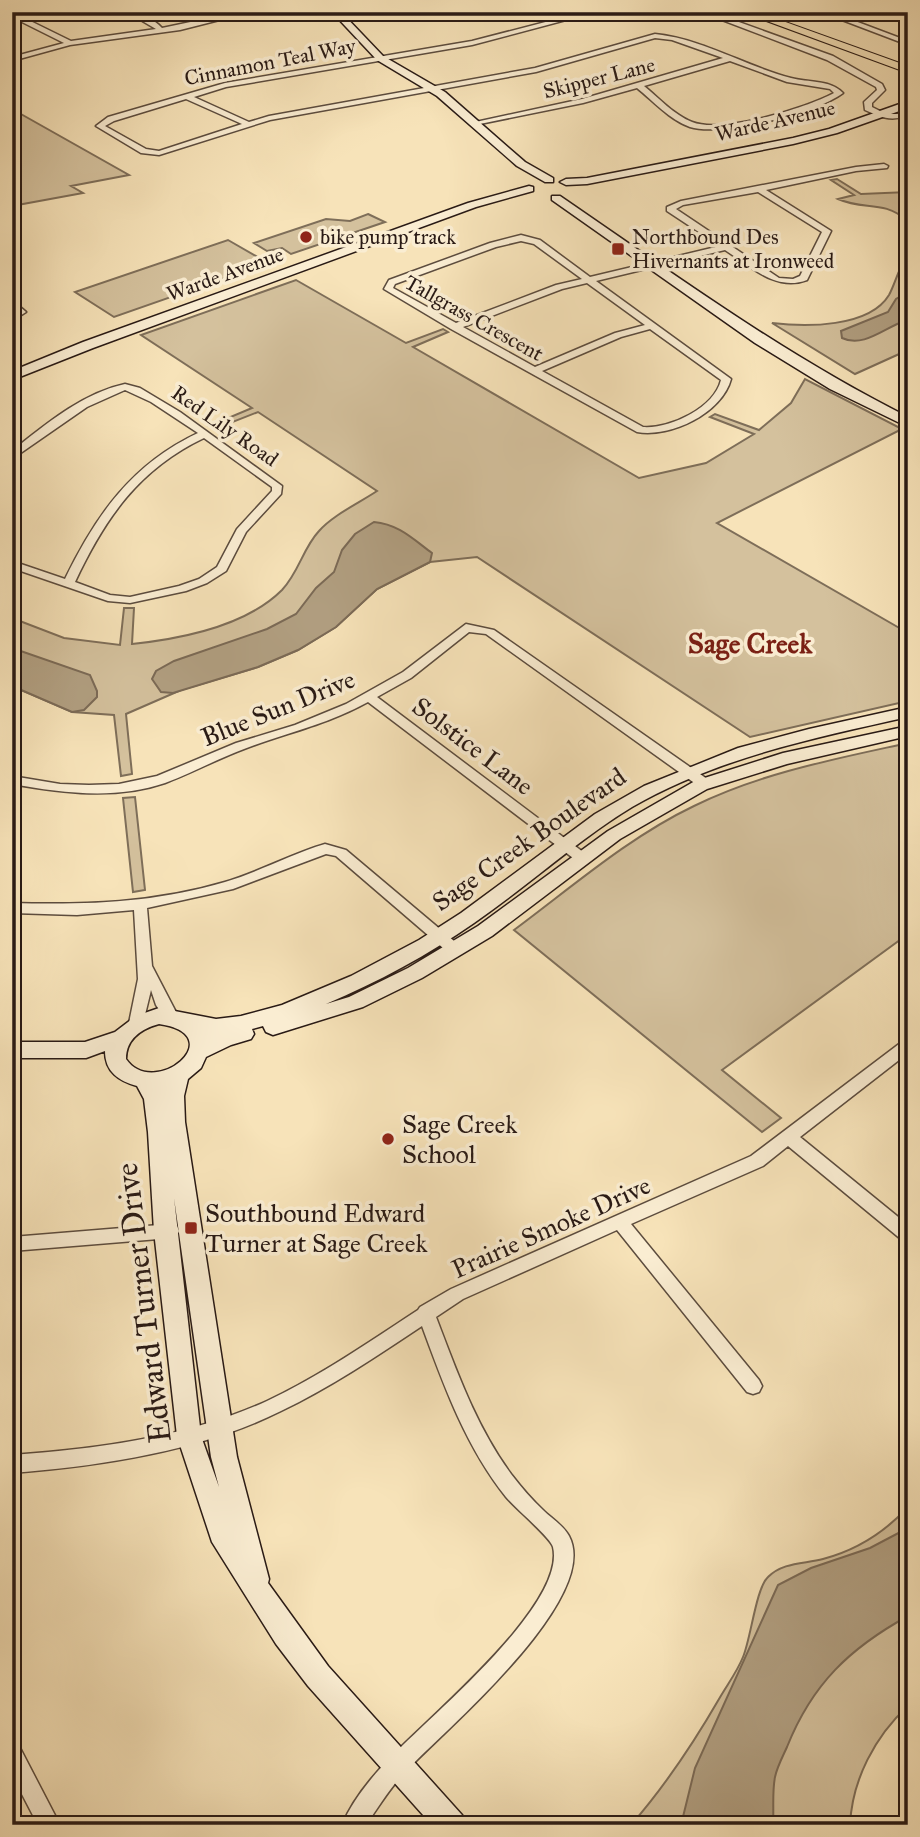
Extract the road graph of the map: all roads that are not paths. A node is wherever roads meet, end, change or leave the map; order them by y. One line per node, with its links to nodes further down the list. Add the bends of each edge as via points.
1 (130, 12): 10 (street)
2 (248, 12): 10 (street)
3 (336, 12): 13 (street)
4 (593, 12): 13 (street, Cinnamon Teal Way, via 514,34)
5 (704, 12): 21 (street, via 843,63 879,86 881,90 868,102 868,108)
6 (747, 12): 16 (main road)
7 (771, 12): 16 (main road)
8 (824, 12): 12 (street)
9 (12, 14): 11 (street)
10 (161, 31): 11 (street)
11 (69, 43): 14 (street)
12 (908, 43)
13 (380, 58): 18 (street); 19 (street, Cinnamon Teal Way, via 238,82)
14 (12, 59)
15 (729, 59): 17 (street, Skipper Lane); 17 (street, Cinnamon Teal Way, via 839,93 777,115 706,128 689,124); 18 (street, Cinnamon Teal Way, via 655,36 536,69)
16 (907, 67)
17 (640, 86): 23 (street, Skipper Lane)
18 (428, 90): 23 (street); 24 (street, Cinnamon Teal Way); 29 (street, via 527,174)
19 (186, 96): 24 (street); 24 (street, Cinnamon Teal Way, via 111,119 100,127 152,153)
20 (908, 104): 21 (street, Warde Avenue)
21 (880, 114): 22 (street); 27 (street, Warde Avenue, via 783,144)
22 (904, 114): 27 (street, Warde Avenue, via 797,147)
23 (475, 123): 26 (street, via 529,171)
24 (248, 124)
25 (884, 166): 28 (street)
26 (549, 180): 27 (street); 29 (street, Warde Avenue)
27 (570, 188): 30 (street); 33 (street, via 582,206)
28 (759, 189): 31 (street, via 671,206 671,211); 32 (street, via 827,231 804,278 777,280)
29 (533, 190): 30 (street); 39 (street, Warde Avenue, via 466,209)
30 (556, 198): 33 (street)
31 (716, 241): 32 (street); 33 (street)
32 (725, 247): 33 (street)
33 (656, 261): 34 (street); 43 (street, via 796,349); 44 (street, via 801,366)
34 (587, 279): 37 (street, Tallgrass Crescent); 38 (street); 38 (street, Tallgrass Crescent, via 537,242 521,238 387,286)
35 (12, 303): 36 (street, via 21,312)
36 (12, 318)
37 (651, 326): 40 (street); 40 (street, Tallgrass Crescent, via 727,383 698,413 663,429 640,430)
38 (454, 327): 40 (street, Tallgrass Crescent)
39 (37, 366): 41 (street, Warde Avenue); 42 (street, Warde Avenue)
40 (533, 371)
41 (12, 376)
42 (12, 382)
43 (908, 410)
44 (908, 423)
45 (204, 435): 46 (street, Red Lily Road, via 138,390 126,387 87,403); 48 (street, via 164,457 111,505); 48 (street, Red Lily Road, via 277,486 277,492 241,531 222,569 182,589 130,600 108,598)
46 (13, 454)
47 (12, 564): 48 (street, Red Lily Road)
48 (69, 583)
49 (370, 697): 52 (street, Blue Sun Drive, via 407,675 458,632 484,629); 53 (street, Blue Sun Drive, via 326,719 240,746 160,780 89,789); 55 (street, Solstice Lane)
50 (908, 712): 52 (street, Sage Creek Boulevard, via 762,746)
51 (908, 731): 54 (street, Sage Creek Boulevard, via 783,759)
52 (689, 771): 54 (street, Blue Sun Drive); 55 (street, Sage Creek Boulevard, via 618,808)
53 (12, 780)
54 (705, 784): 56 (street, Sage Creek Boulevard, via 640,818)
55 (564, 844): 56 (street, Solstice Lane); 59 (street, Sage Creek Boulevard)
56 (582, 858): 60 (street, Sage Creek Boulevard)
57 (140, 905): 58 (street, via 77,910); 59 (street, via 228,886 325,849 341,853); 61 (street)
58 (12, 908)
59 (439, 936): 60 (street); 64 (street, Sage Creek Boulevard, via 311,1002 223,1027)
60 (455, 950): 68 (street, Sage Creek Boulevard, via 356,1002 226,1038)
61 (147, 969): 62 (street, via 158,981); 63 (street)
62 (171, 1016): 63 (street); 64 (street)
63 (136, 1023): 65 (street)
64 (191, 1024): 68 (street, via 199,1033)
65 (120, 1038): 67 (street, via 86,1049); 70 (street, via 115,1051)
66 (908, 1045): 73 (street, Prairie Smoke Drive)
67 (12, 1049)
68 (201, 1051): 71 (street)
69 (12, 1062): 70 (street)
70 (118, 1063): 72 (street, via 131,1076)
71 (179, 1074): 72 (street); 80 (street, Edward Turner Drive, via 173,1097 174,1122)
72 (145, 1080): 75 (street, Edward Turner Drive, via 155,1099)
73 (789, 1137): 74 (street, Prairie Smoke Drive, via 735,1173); 76 (street)
74 (620, 1222): 78 (street, Prairie Smoke Drive, via 501,1272); 79 (street)
75 (171, 1231): 77 (street); 80 (street, Edward Turner Drive)
76 (908, 1235)
77 (12, 1244)
78 (426, 1312): 80 (street, Prairie Smoke Drive, via 311,1388); 83 (street, via 477,1438 500,1475 562,1542 565,1563 559,1583 528,1631)
79 (753, 1386)
80 (203, 1432): 81 (street, Prairie Smoke Drive, via 115,1452); 83 (street, Edward Turner Drive, via 225,1542 318,1676)
81 (12, 1464)
82 (12, 1753): 84 (street)
83 (397, 1765): 85 (street); 86 (street, Edward Turner Drive)
84 (50, 1825)
85 (352, 1825)
86 (452, 1825)

